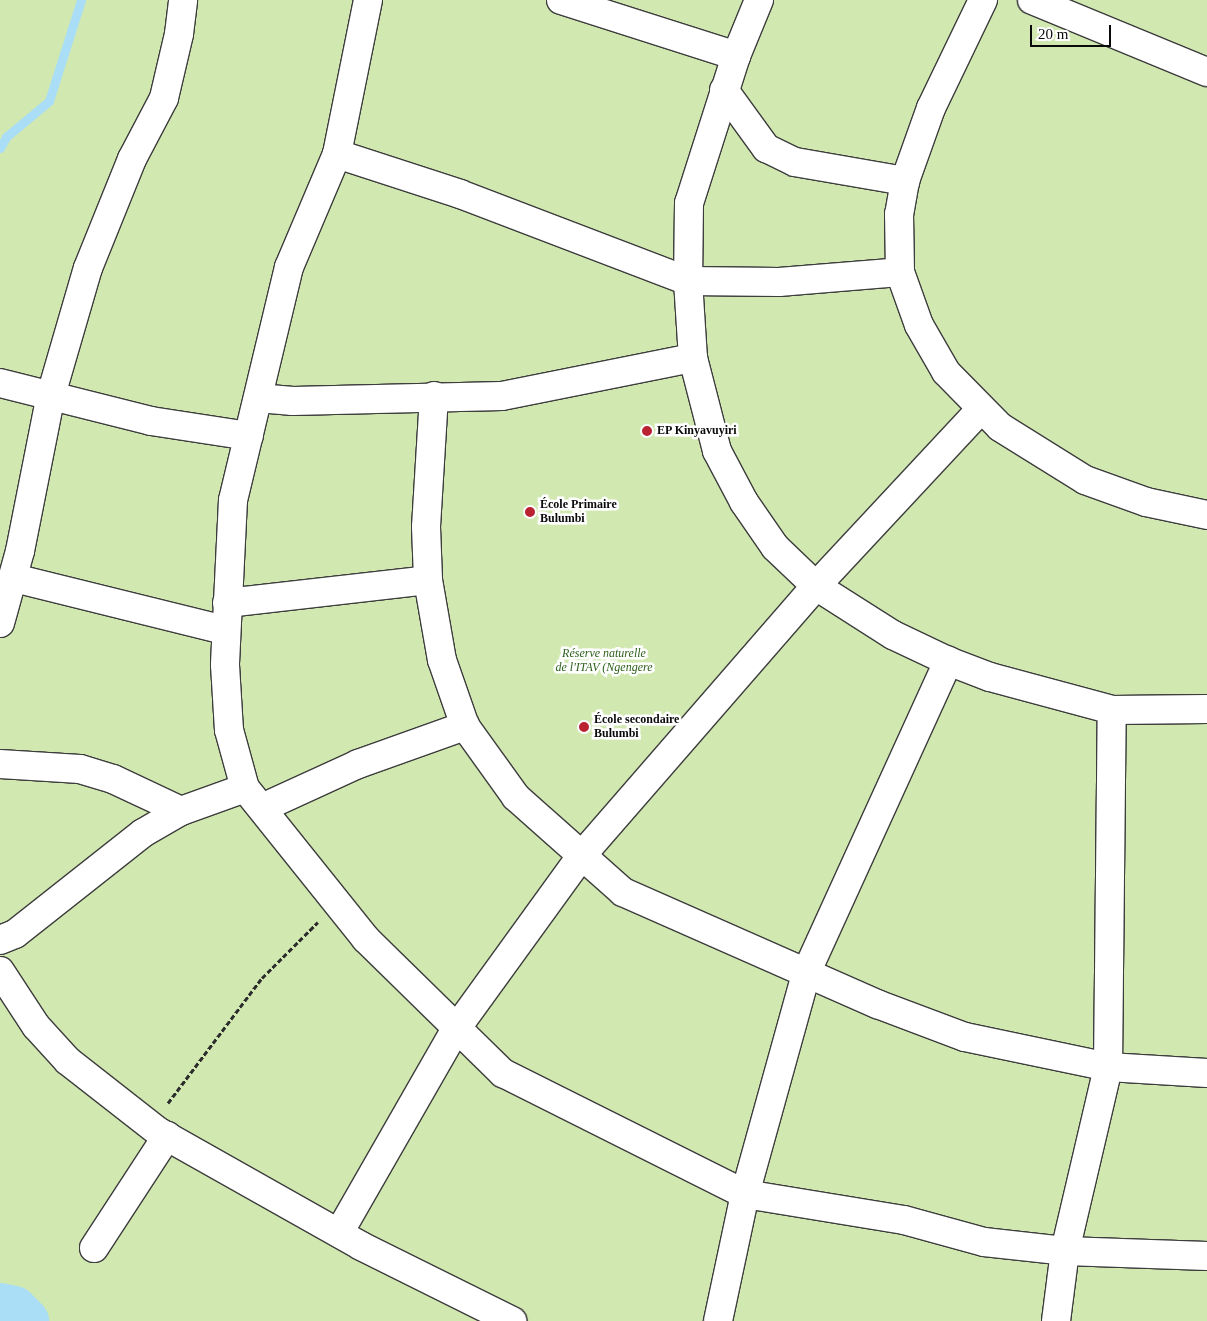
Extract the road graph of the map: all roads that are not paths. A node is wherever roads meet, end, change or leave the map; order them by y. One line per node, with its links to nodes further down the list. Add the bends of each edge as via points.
1 (183, 0): 16 (street, via 179,34 164,98 132,159 92,260)
2 (368, 0): 10 (street)
3 (561, 0): 7 (street)
4 (759, 0): 7 (street)
5 (983, 0): 11 (street, via 931,108)
6 (1032, 0): 8 (street)
7 (736, 56): 9 (street)
8 (1207, 72)
9 (724, 90): 11 (street, via 766,148 795,162); 13 (street, via 692,189)
10 (337, 154): 13 (street, via 460,194); 18 (street, via 289,267)
11 (905, 181): 12 (street, via 899,214)
12 (900, 272): 13 (street, via 779,282); 19 (street, via 919,325 946,372)
13 (688, 281): 14 (street)
14 (693, 358): 17 (street, via 502,396); 24 (street, via 717,450 744,502 775,547)
15 (0, 383): 16 (street)
16 (51, 394): 20 (street, via 150,420); 22 (street)
17 (434, 396): 18 (street, via 293,401); 23 (street, via 426,527)
18 (258, 398): 20 (street)
19 (980, 410): 21 (street, via 1085,480 1146,502); 24 (street)
20 (249, 436): 25 (street, via 233,500)
21 (1207, 516)
22 (14, 578): 26 (street); 27 (street)
23 (428, 580): 25 (street); 31 (street, via 442,660)
24 (816, 586): 28 (street, via 893,635); 36 (street)
25 (227, 603): 27 (street)
26 (0, 623)
27 (224, 630): 33 (street, via 229,730)
28 (948, 661): 30 (street, via 990,677); 39 (street)
29 (1207, 709): 30 (street)
30 (1112, 710): 41 (street)
31 (465, 726): 34 (street, via 358,764); 36 (street, via 516,796)
32 (0, 764): 35 (street, via 80,769 113,779)
33 (245, 788): 34 (street); 35 (street)
34 (262, 808): 40 (street, via 366,940)
35 (181, 811): 37 (street, via 142,833 15,934)
36 (582, 854): 39 (street, via 623,892); 40 (street)
37 (0, 940)
38 (0, 971): 43 (street, via 36,1026 68,1060)
39 (807, 971): 41 (street, via 877,1004 965,1037); 44 (street)
40 (456, 1029): 44 (street, via 503,1073); 45 (street)
41 (1108, 1067): 42 (street); 47 (street)
42 (1207, 1073)
43 (159, 1131): 45 (street); 46 (street)
44 (745, 1194): 47 (street, via 904,1220 984,1242); 50 (street)
45 (339, 1232): 49 (street)
46 (94, 1248)
47 (1065, 1252): 48 (street); 51 (street)
48 (1207, 1256)
49 (512, 1321)
50 (718, 1321)
51 (1056, 1321)

